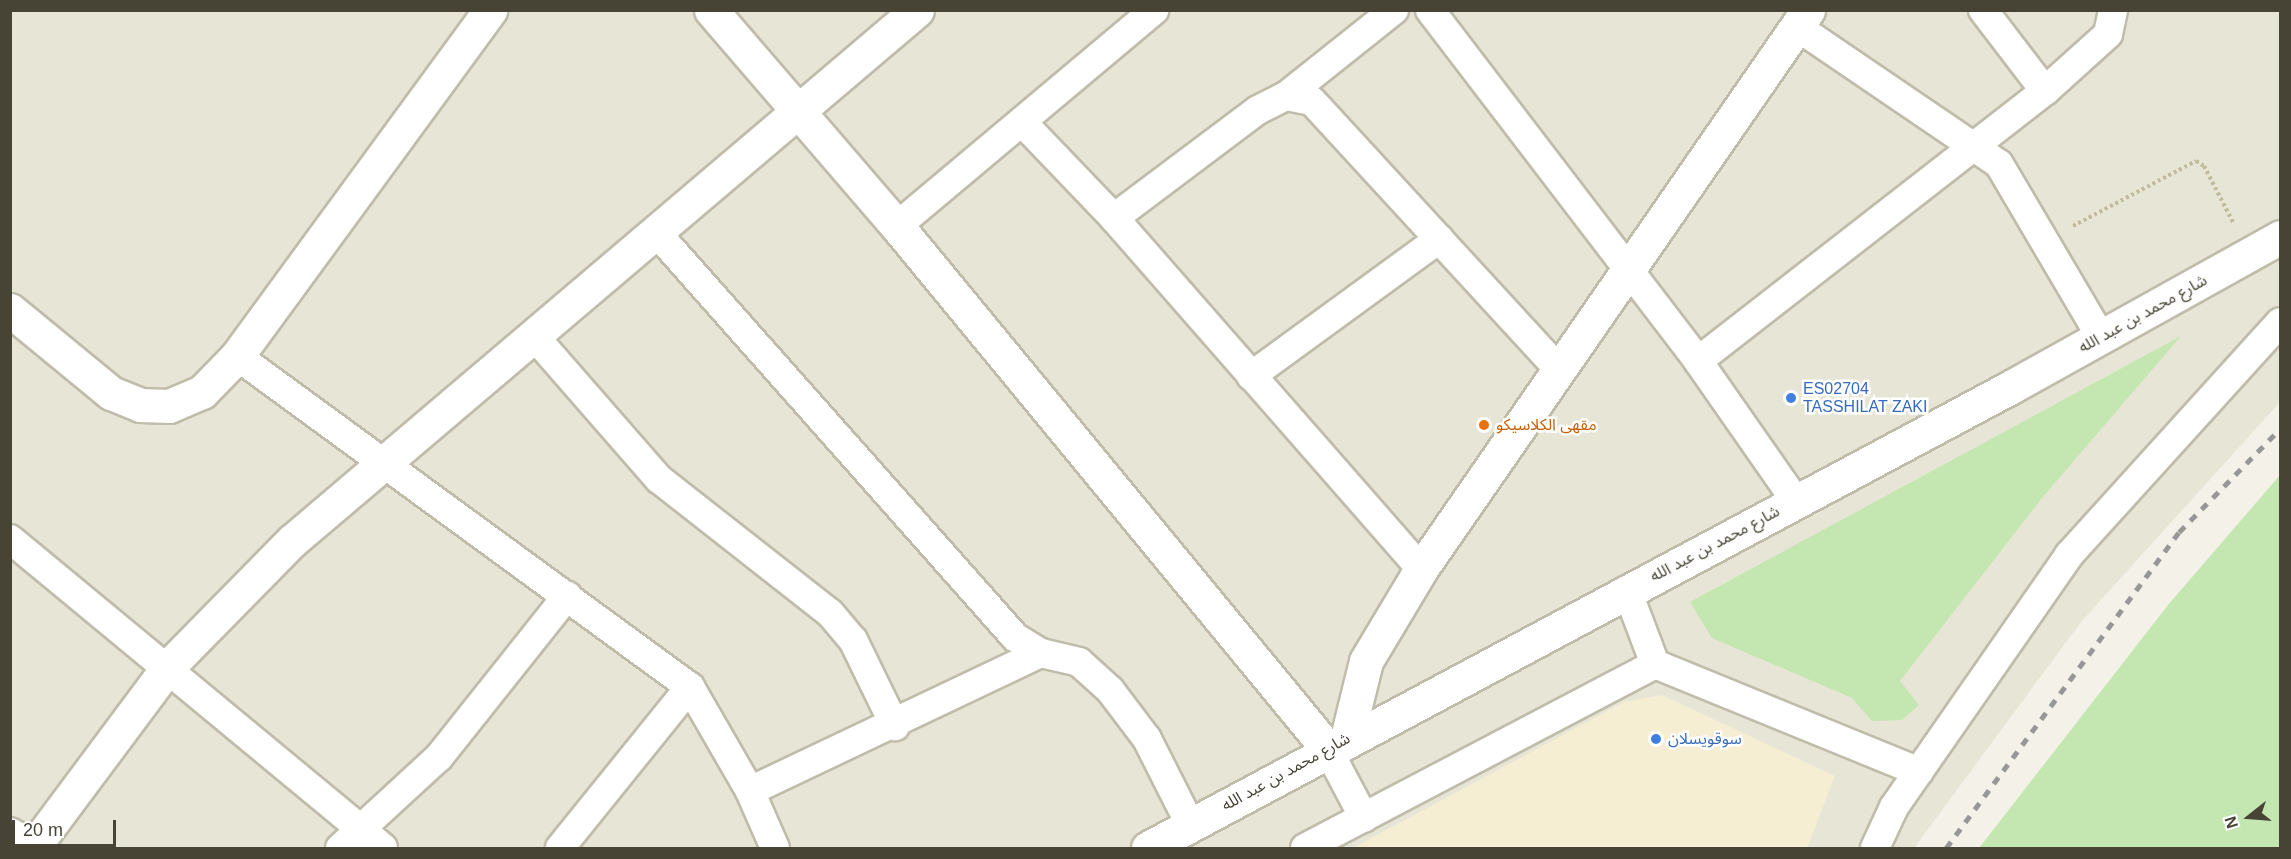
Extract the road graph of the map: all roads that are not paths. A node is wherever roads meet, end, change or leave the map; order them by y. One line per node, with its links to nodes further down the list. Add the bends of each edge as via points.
1 (490, 10): 25 (street)
2 (711, 10): 12 (street)
3 (1154, 10): 13 (street)
4 (1394, 10): 11 (street)
5 (1430, 10): 20 (street)
6 (1983, 10): 10 (street)
7 (2113, 10): 10 (street, via 2108,34)
8 (913, 12): 12 (street)
9 (1802, 18): 14 (street); 20 (street)
10 (2045, 91): 14 (street)
11 (1286, 96): 15 (street); 19 (street, via 1312,101)
12 (795, 111): 16 (street); 17 (street)
13 (1022, 122): 15 (street); 16 (street)
14 (1976, 147): 24 (street, via 2020,192); 26 (street)
15 (1114, 218): 28 (street)
16 (897, 226): 40 (street)
17 (655, 231): 23 (street); 35 (street, via 1015,637)
18 (2280, 237): 24 (street, شارع محمد بن عبد الله)
19 (1439, 239): 27 (street); 28 (street)
20 (1628, 270): 26 (street); 27 (street)
21 (10, 310): 25 (street, via 111,393 140,405 168,406 202,392)
22 (2280, 322): 41 (street, via 2069,555)
23 (535, 337): 29 (street); 39 (street, via 658,478 830,613 853,640)
24 (2101, 337): 30 (street, شارع محمد بن عبد الله)
25 (237, 356): 29 (street)
26 (1698, 362): 30 (street)
27 (1560, 371): 32 (street)
28 (1251, 376): 32 (street)
29 (379, 462): 34 (street); 37 (street, via 292,541)
30 (1796, 500): 33 (street, شارع محمد بن عبد الله)
31 (10, 539): 37 (street)
32 (1421, 568): 40 (street, via 1366,661)
33 (1627, 590): 36 (street); 40 (street, شارع محمد بن عبد الله)
34 (567, 596): 38 (street); 45 (street, via 439,757)
35 (1041, 653): 39 (street); 44 (street, via 1079,662 1110,690 1147,739)
36 (1655, 664): 41 (street); 43 (street)
37 (168, 667): 45 (street); 46 (street)
38 (690, 687): 42 (street); 49 (street)
39 (895, 726): 42 (street)
40 (1337, 743): 43 (street); 44 (street, شارع محمد بن عبد الله)
41 (1919, 772): 53 (street)
42 (750, 791): 50 (street)
43 (1364, 818): 52 (street)
44 (1190, 824): 51 (street, شارع محمد بن عبد الله)
45 (358, 826): 47 (street); 48 (street)
46 (26, 842)
47 (340, 849)
48 (383, 849)
49 (560, 849)
50 (775, 849)
51 (1148, 849)
52 (1305, 849)
53 (1875, 849)

